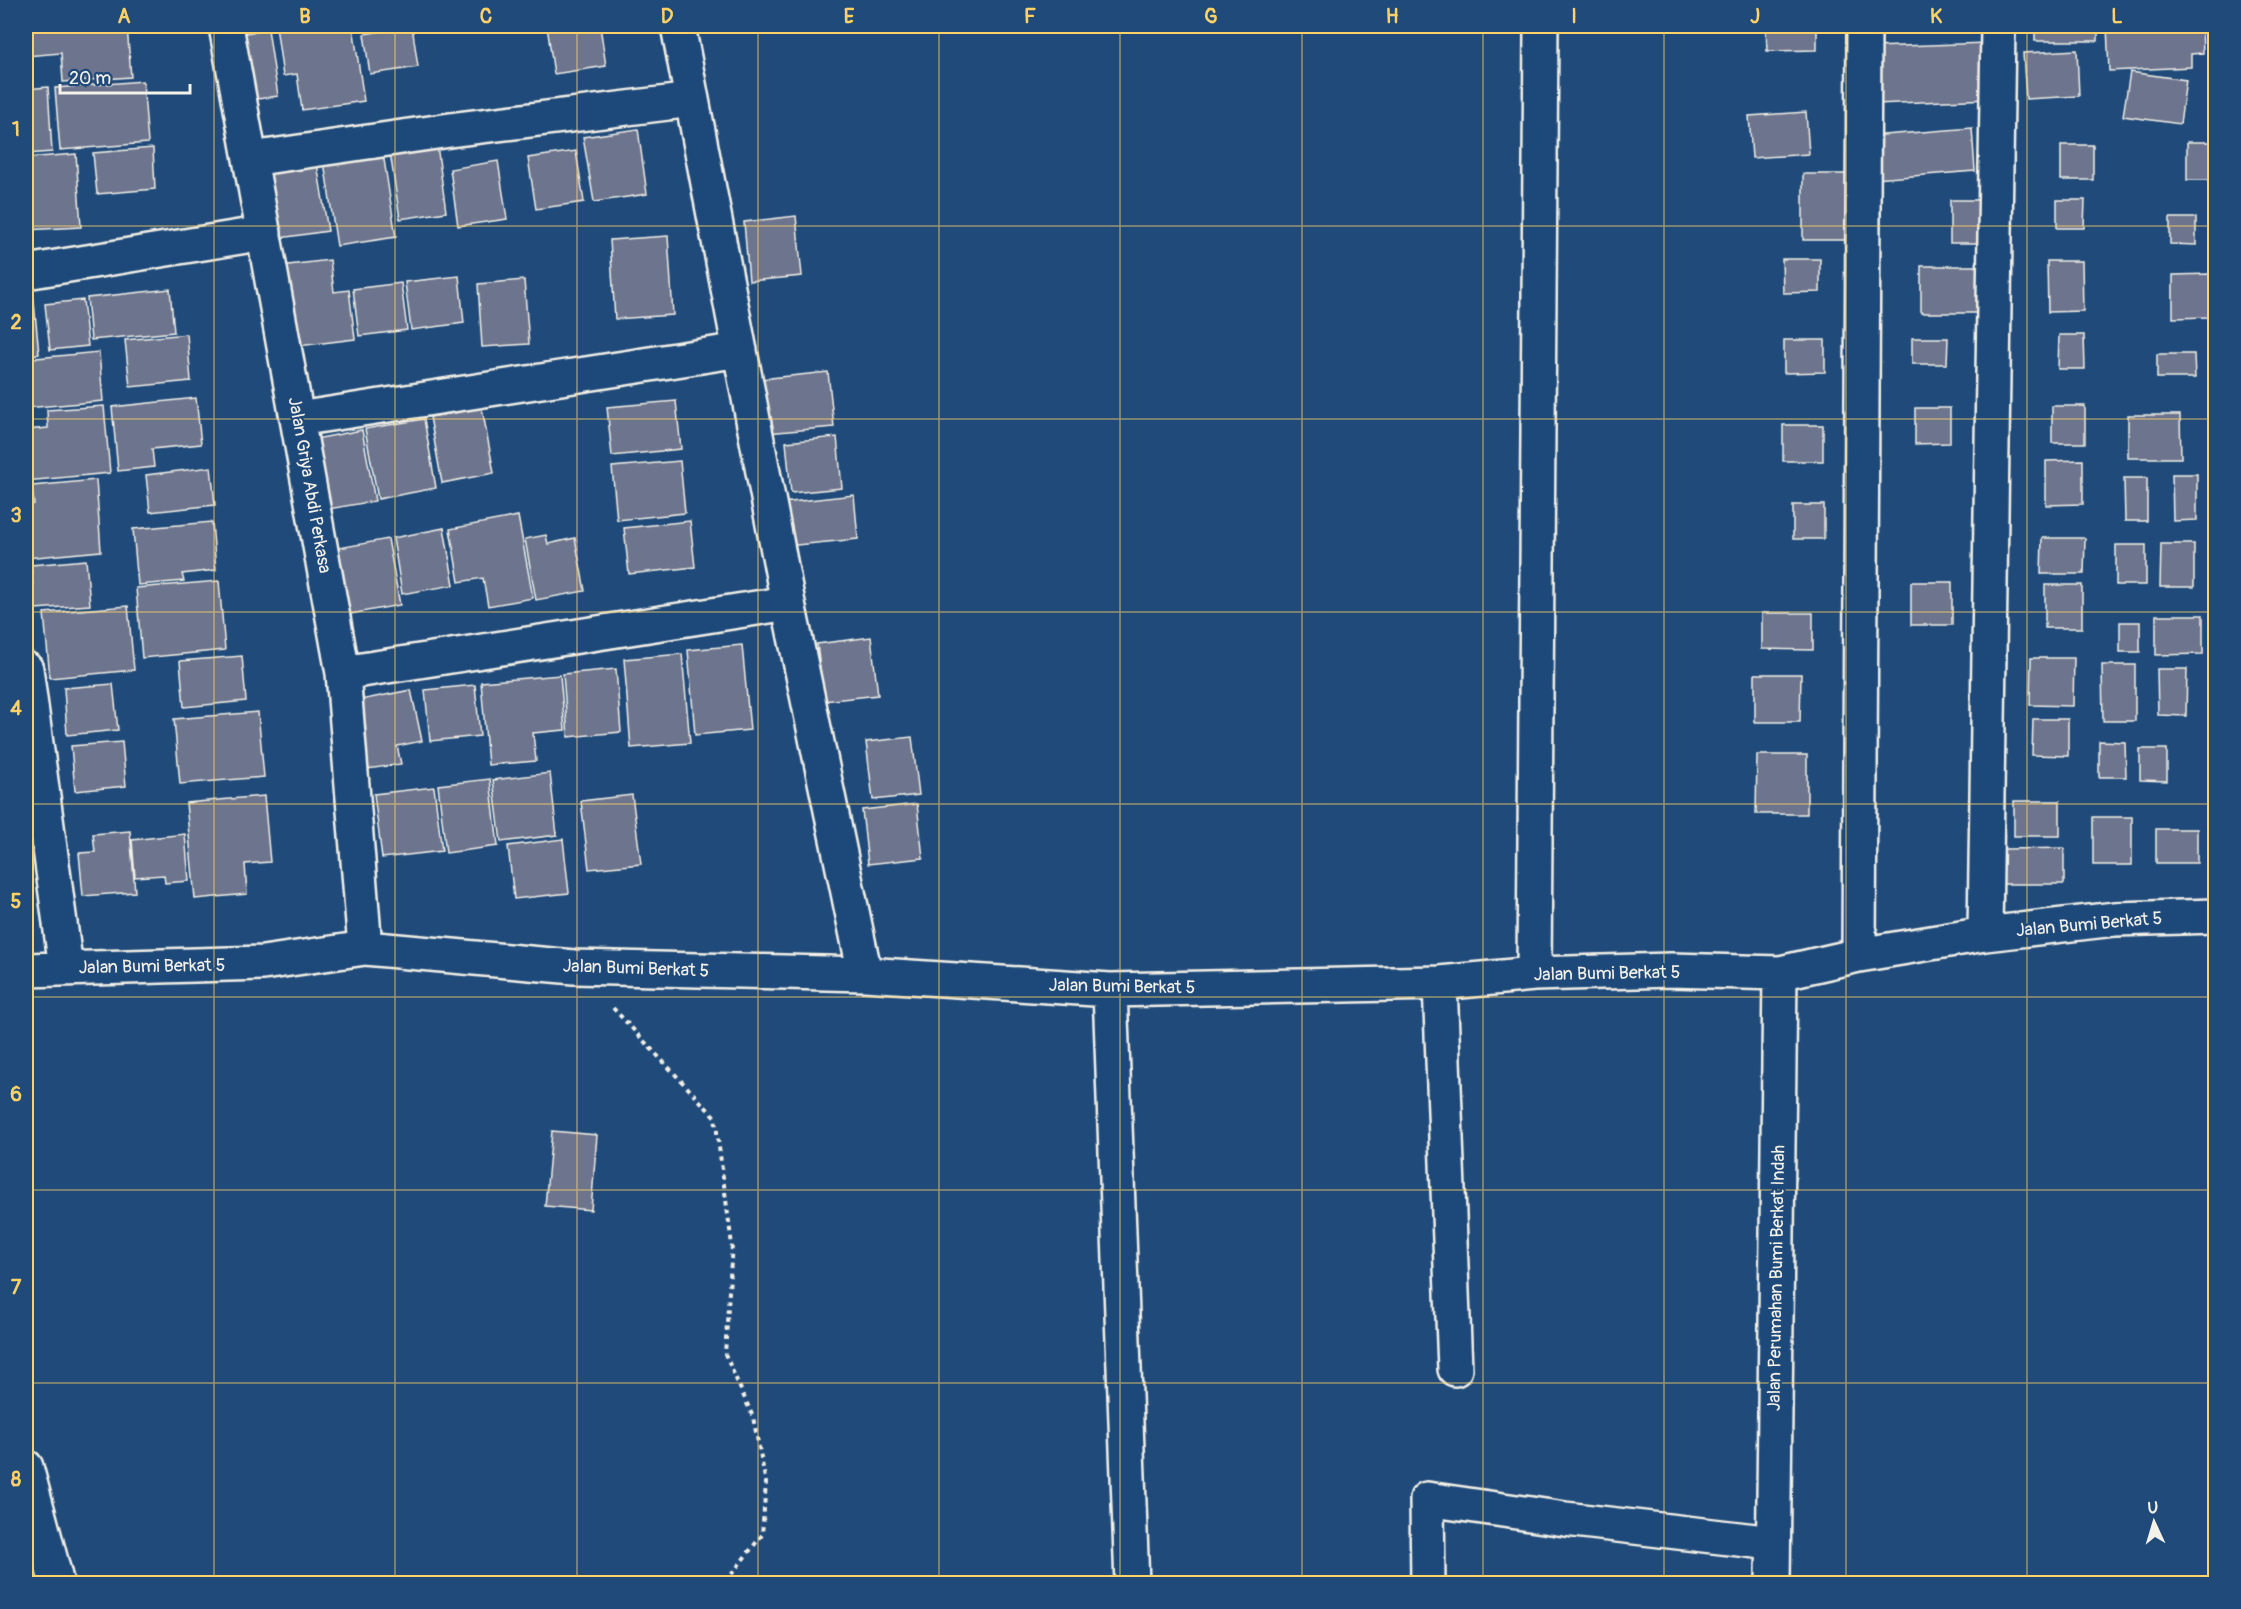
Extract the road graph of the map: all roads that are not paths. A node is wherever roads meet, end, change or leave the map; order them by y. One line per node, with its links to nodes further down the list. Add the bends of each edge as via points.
1 (226, 26): 7 (street, Jalan Griya Abdi Perkasa)
2 (678, 26): 6 (street)
3 (1541, 26): 23 (street)
4 (1864, 26): 18 (street)
5 (1998, 26): 16 (street)
6 (692, 100): 7 (street); 10 (street)
7 (251, 159): 8 (street, Jalan Griya Abdi Perkasa)
8 (264, 233): 9 (street); 11 (street, Jalan Griya Abdi Perkasa)
9 (26, 272)
10 (740, 350): 11 (street); 12 (street)
11 (298, 419): 14 (street, Jalan Griya Abdi Perkasa)
12 (788, 603): 14 (street); 22 (street)
13 (26, 669): 19 (street)
14 (343, 673): 17 (street, Jalan Griya Abdi Perkasa)
15 (2216, 916): 16 (street, Jalan Bumi Berkat 5, via 2115,919)
16 (1985, 934): 18 (street, Jalan Bumi Berkat 5)
17 (364, 948): 19 (street, Jalan Bumi Berkat 5, via 263,963); 22 (street, Jalan Bumi Berkat 5, via 574,967)
18 (1859, 955): 21 (street, Jalan Bumi Berkat 5)
19 (66, 968): 20 (street, Jalan Bumi Berkat 5)
20 (26, 970)
21 (1780, 973): 23 (street, Jalan Bumi Berkat 5, via 1671,970); 28 (street, Jalan Perumahan Bumi Berkat Indah)
22 (865, 974): 25 (street, Jalan Bumi Berkat 5)
23 (1534, 974): 24 (street, Jalan Bumi Berkat 5)
24 (1440, 983): 25 (street, Jalan Bumi Berkat 5); 26 (street)
25 (1110, 990): 30 (street)
26 (1455, 1369)
27 (26, 1467): 29 (street)
28 (1773, 1543): 31 (street, via 1565,1519 1427,1498); 32 (street, Jalan Perumahan Bumi Berkat Indah)
29 (57, 1584)
30 (1132, 1584)
31 (1428, 1584)
32 (1773, 1584)

